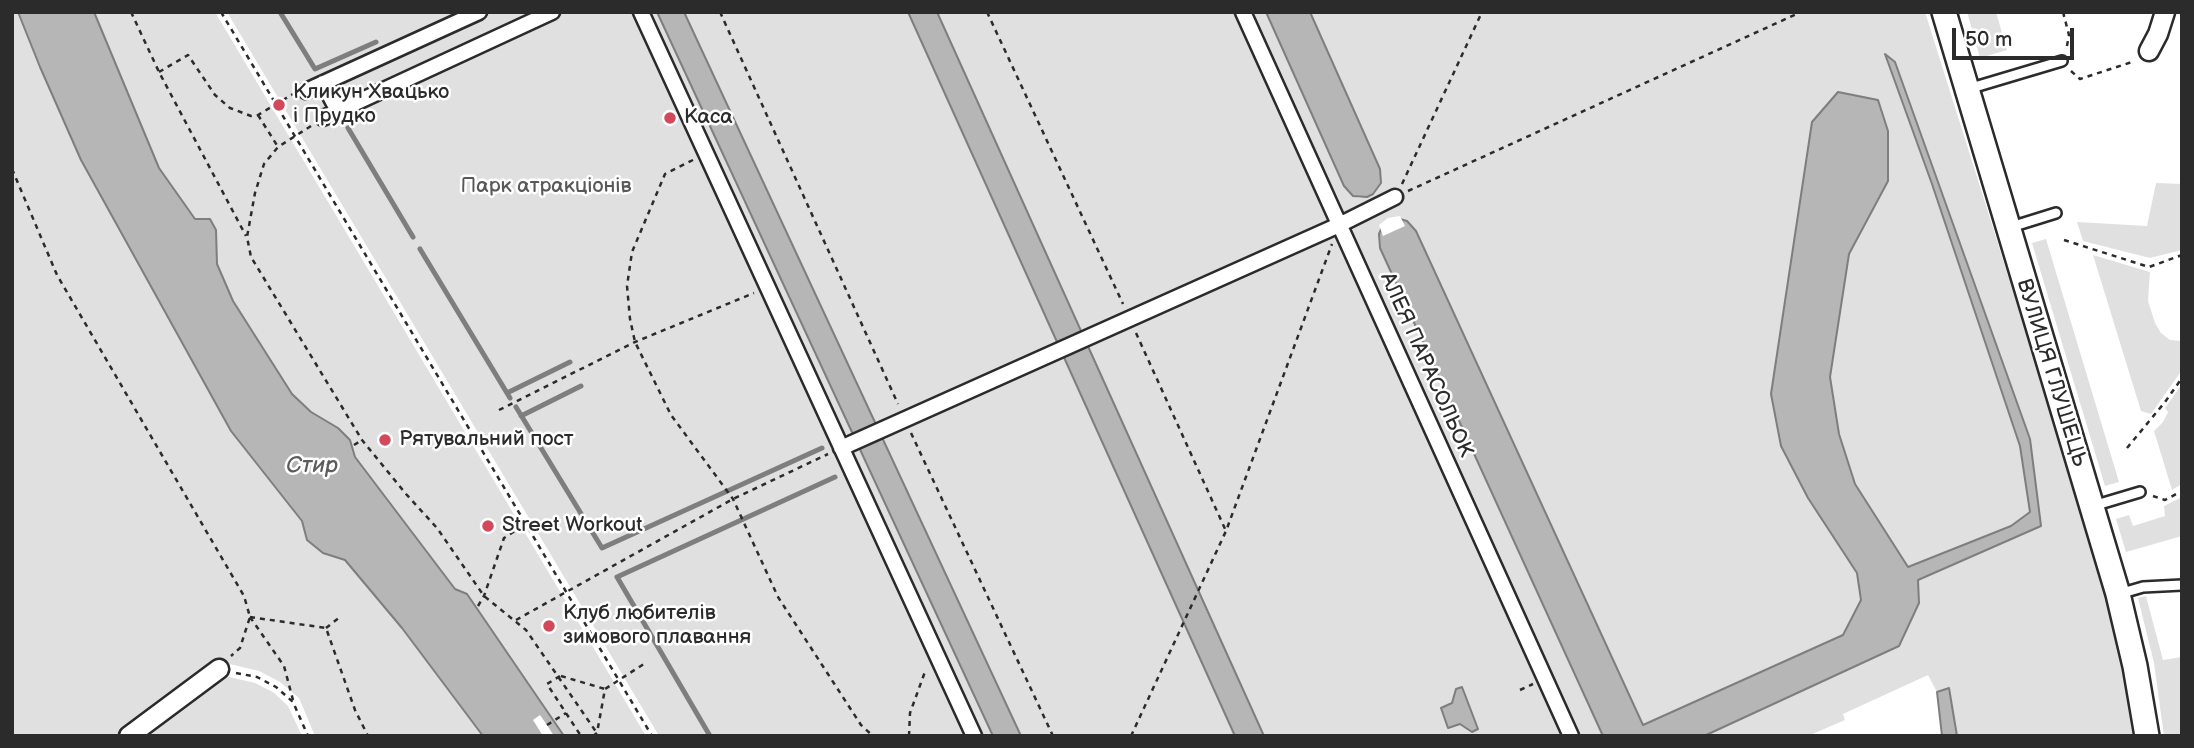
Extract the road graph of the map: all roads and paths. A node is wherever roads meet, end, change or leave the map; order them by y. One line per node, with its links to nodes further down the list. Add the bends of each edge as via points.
1 (131, 12): 16 (path)
2 (221, 12): 20 (path)
3 (479, 12): 17 (street)
4 (552, 12): 21 (street)
5 (641, 12): 26 (street)
6 (720, 12): 40 (path)
7 (987, 12): 36 (path)
8 (1242, 12): 30 (street, АЛЕЯ ПАРАСОЛЬОК)
9 (1482, 12): 28 (path)
10 (1801, 12): 28 (path)
11 (1944, 12): 18 (street, ВУЛИЦЯ ГЛУШЕЦЬ)
12 (2063, 12): 15 (path, via 2069,35)
13 (2165, 12): 14 (street)
14 (2149, 51): 15 (path, via 2137,60 2080,79)
15 (2062, 61): 18 (lane)
16 (159, 72): 22 (path, via 188,55 215,95 230,108); 32 (path)
17 (323, 83): 19 (street); 21 (street)
18 (1966, 90): 31 (street, ВУЛИЦЯ ГЛУШЕЦЬ)
19 (299, 93): 20 (path)
20 (275, 104): 22 (path); 24 (path)
21 (338, 111): 23 (street)
22 (258, 115): 25 (path)
23 (317, 122): 24 (path)
24 (295, 136): 25 (path); 49 (path)
25 (278, 147): 32 (path, via 264,164)
26 (706, 154): 35 (street); 37 (path, via 665,174 632,252 627,286)
27 (12, 169): 56 (path, via 57,275 244,596)
28 (1395, 197): 30 (street)
29 (2056, 213): 31 (lane)
30 (1339, 225): 36 (street); 50 (path); 81 (street, АЛЕЯ ПАРАСОЛЬОК)
31 (2008, 228): 48 (street, ВУЛИЦЯ ГЛУШЕЦЬ)
32 (247, 237): 41 (path, via 251,257)
33 (2064, 240): 34 (path, via 2149,267)
34 (2182, 256)
35 (767, 288): 37 (path); 43 (street)
36 (1129, 319): 40 (street); 50 (path)
37 (635, 342): 39 (path); 47 (path, via 671,415)
38 (2182, 378): 44 (path)
39 (499, 410)
40 (905, 419): 43 (street); 79 (path)
41 (362, 440): 42 (path); 54 (path, via 438,528)
42 (354, 445)
43 (841, 448): 47 (path); 60 (street)
44 (2127, 448)
45 (2182, 491): 46 (path, via 2165,500)
46 (2140, 492): 48 (lane)
47 (733, 499): 52 (path); 76 (path, via 778,597)
48 (2091, 507): 53 (street, ВУЛИЦЯ ГЛУШЕЦЬ)
49 (526, 524): 52 (path); 54 (path, via 504,538)
50 (1226, 531): 80 (path)
51 (2182, 585): 53 (lane)
52 (566, 591): 58 (path); 64 (path)
53 (2118, 594): 82 (street, ВУЛИЦЯ ГЛУШЕЦЬ)
54 (484, 596): 55 (path); 58 (path)
55 (478, 607)
56 (250, 617): 59 (path); 62 (path, via 240,648); 66 (path, via 284,666)
57 (340, 617): 59 (path)
58 (515, 621): 63 (path)
59 (326, 628): 72 (path)
60 (934, 650): 77 (path, via 910,713); 78 (street)
61 (647, 662): 64 (path)
62 (219, 669): 66 (path, via 257,677); 70 (street)
63 (560, 676): 65 (path); 67 (path, via 547,684); 69 (path)
64 (619, 680): 65 (path); 75 (path)
65 (605, 689): 69 (path)
66 (293, 702): 71 (path)
67 (566, 713): 68 (path); 73 (path)
68 (547, 725)
69 (598, 734): 74 (path)
70 (129, 736)
71 (308, 736)
72 (368, 736)
73 (581, 736)
74 (593, 736)
75 (652, 736)
76 (873, 736)
77 (909, 736)
78 (974, 736)
79 (1053, 736)
80 (1131, 736)
81 (1571, 736)
82 (2147, 736)

